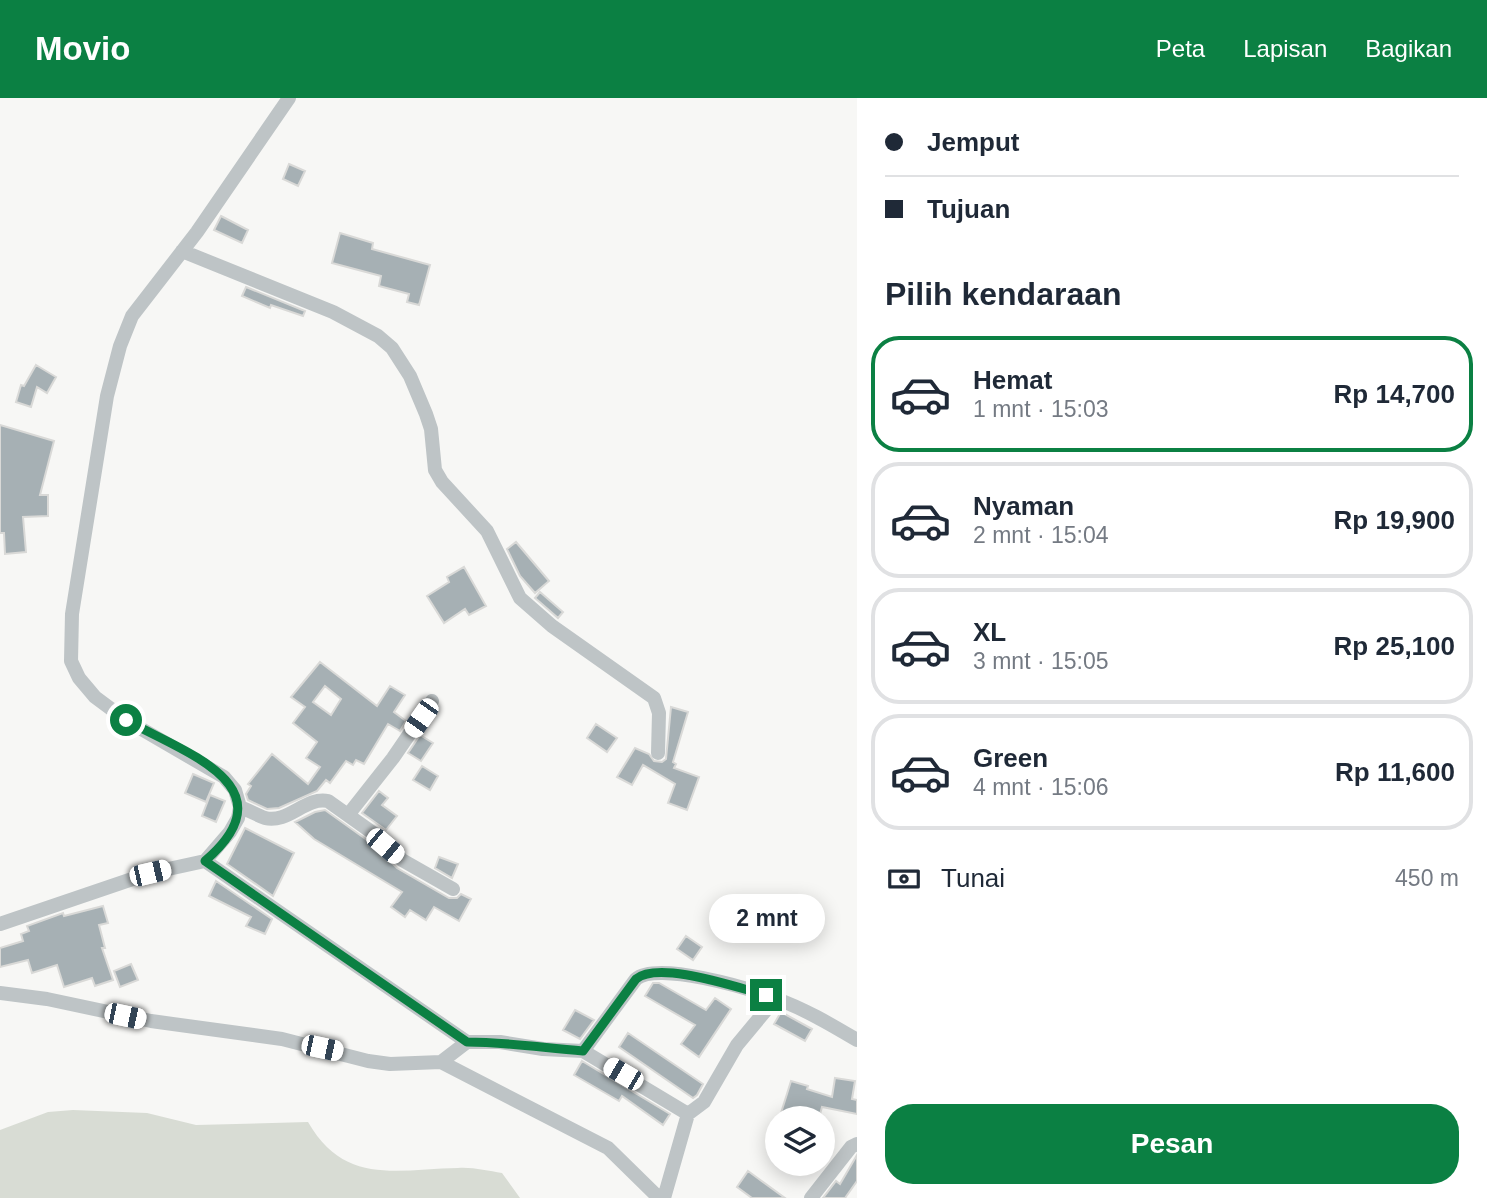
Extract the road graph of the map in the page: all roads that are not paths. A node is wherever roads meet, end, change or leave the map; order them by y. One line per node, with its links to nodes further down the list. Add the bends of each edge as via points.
1 (289, 98): 2 (street)
2 (182, 251): 4 (street, via 333,312 392,348 420,396 442,482 487,531 525,604 654,698 659,713); 5 (street, via 132,316 120,346 107,396 74,600 71,661 95,697 224,777 235,790)
3 (432, 701): 6 (street)
4 (658, 753)
5 (240, 807): 6 (street, via 278,818 324,800); 7 (street, via 230,832)
6 (348, 815): 8 (street, via 402,860)
7 (205, 861): 9 (street, via 150,873); 13 (street)
8 (453, 889)
9 (0, 924)
10 (0, 993): 15 (street, via 282,1039 368,1061)
11 (776, 998): 12 (street); 14 (street, via 691,976 646,973 636,979); 16 (street, via 737,1045 704,1102)
12 (857, 1040)
13 (467, 1042): 14 (street); 15 (street)
14 (583, 1051): 16 (street)
15 (441, 1062): 18 (street, via 608,1148)
16 (688, 1114): 19 (street)
17 (857, 1144): 20 (street)
18 (659, 1198)
19 (664, 1198)
20 (810, 1198)

